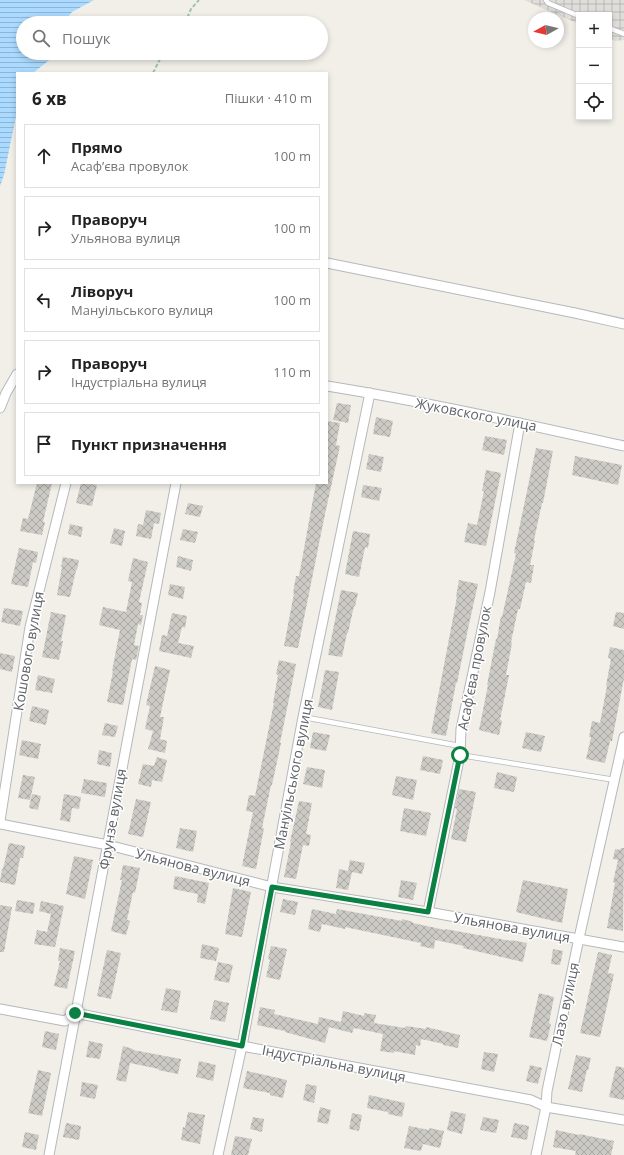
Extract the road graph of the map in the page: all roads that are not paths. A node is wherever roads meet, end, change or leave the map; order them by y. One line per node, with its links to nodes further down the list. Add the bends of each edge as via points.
1 (546, 0): 2 (lane)
2 (576, 15)
3 (612, 29): 4 (lane)
4 (624, 34)
5 (328, 263): 6 (street)
6 (624, 324)
7 (16, 376): 10 (street)
8 (328, 386): 9 (street, Жуковского улица)
9 (370, 393): 11 (street, Жуковского улица); 15 (street, Мануільського вулиця)
10 (0, 408)
11 (520, 423): 12 (street, Жуковского улица); 17 (street, Асаф’єва провулок, via 490,592 461,729)
12 (624, 446)
13 (66, 484): 19 (street, Кошового вулиця, via 30,627)
14 (176, 484): 21 (street, Фрунзе вулиця)
15 (303, 717): 17 (lane); 22 (street, Мануільського вулиця)
16 (624, 737): 18 (street, Лазо вулиця)
17 (460, 751): 18 (lane); 23 (street, Асаф’єва провулок)
18 (615, 780): 24 (street, Лазо вулиця)
19 (0, 821)
20 (0, 824): 21 (street, Ульянова вулиця)
21 (108, 845): 22 (street, Ульянова вулиця); 27 (street, Фрунзе вулиця)
22 (272, 887): 23 (street, Ульянова вулиця); 28 (street, Мануільського вулиця)
23 (428, 912): 24 (street, Ульянова вулиця)
24 (579, 938): 25 (street, Ульянова вулиця); 29 (street, Лазо вулиця, via 547,1091)
25 (624, 947)
26 (0, 1009): 27 (street, via 65,1021)
27 (75, 1013): 28 (street, Індустріальна вулиця); 31 (street, Фрунзе вулиця)
28 (242, 1046): 29 (street, Індустріальна вулиця, via 532,1100); 32 (street, Мануільського вулиця)
29 (546, 1107): 30 (street, Індустріальна вулиця); 33 (street, Лазо вулиця)
30 (624, 1120)
31 (49, 1155)
32 (218, 1155)
33 (536, 1155)

